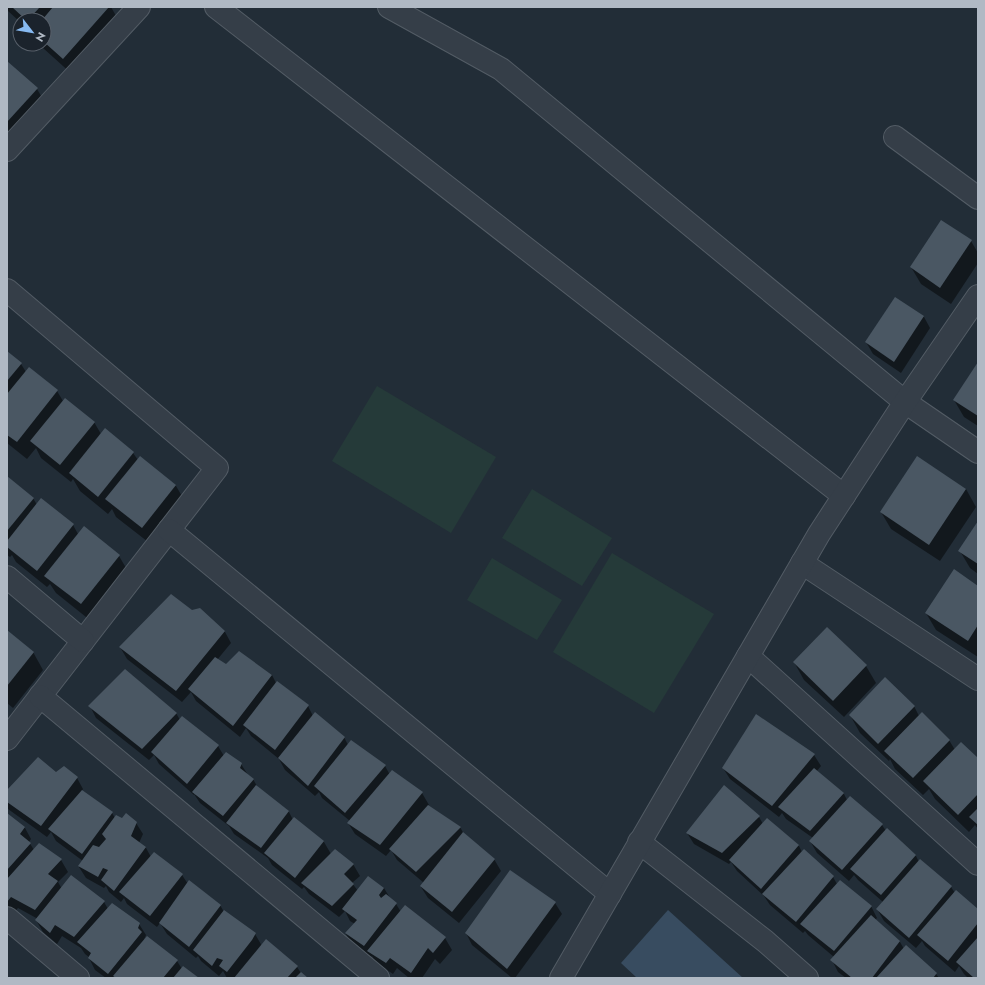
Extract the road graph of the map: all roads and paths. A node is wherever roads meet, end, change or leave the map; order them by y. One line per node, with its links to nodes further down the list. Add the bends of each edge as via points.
1 (139, 7): 5 (street)
2 (216, 7): 11 (street)
3 (389, 7): 9 (street, via 501,69)
4 (895, 138): 6 (street)
5 (7, 150)
6 (978, 198)
7 (7, 290): 12 (street, via 217,468)
8 (978, 296): 9 (street)
9 (905, 402): 10 (street); 11 (street)
10 (978, 452)
11 (844, 496): 13 (street)
12 (169, 530): 15 (street); 22 (street)
13 (802, 563): 16 (street); 17 (street)
14 (7, 577): 15 (street)
15 (83, 641): 18 (street)
16 (748, 656): 20 (street); 21 (street)
17 (978, 679)
18 (40, 696): 19 (street); 25 (street)
19 (7, 738)
20 (639, 842): 22 (street); 27 (street, via 765,941)
21 (978, 864)
22 (610, 894): 26 (street)
23 (7, 918): 24 (street)
24 (78, 978)
25 (378, 978)
26 (561, 978)
27 (807, 978)

